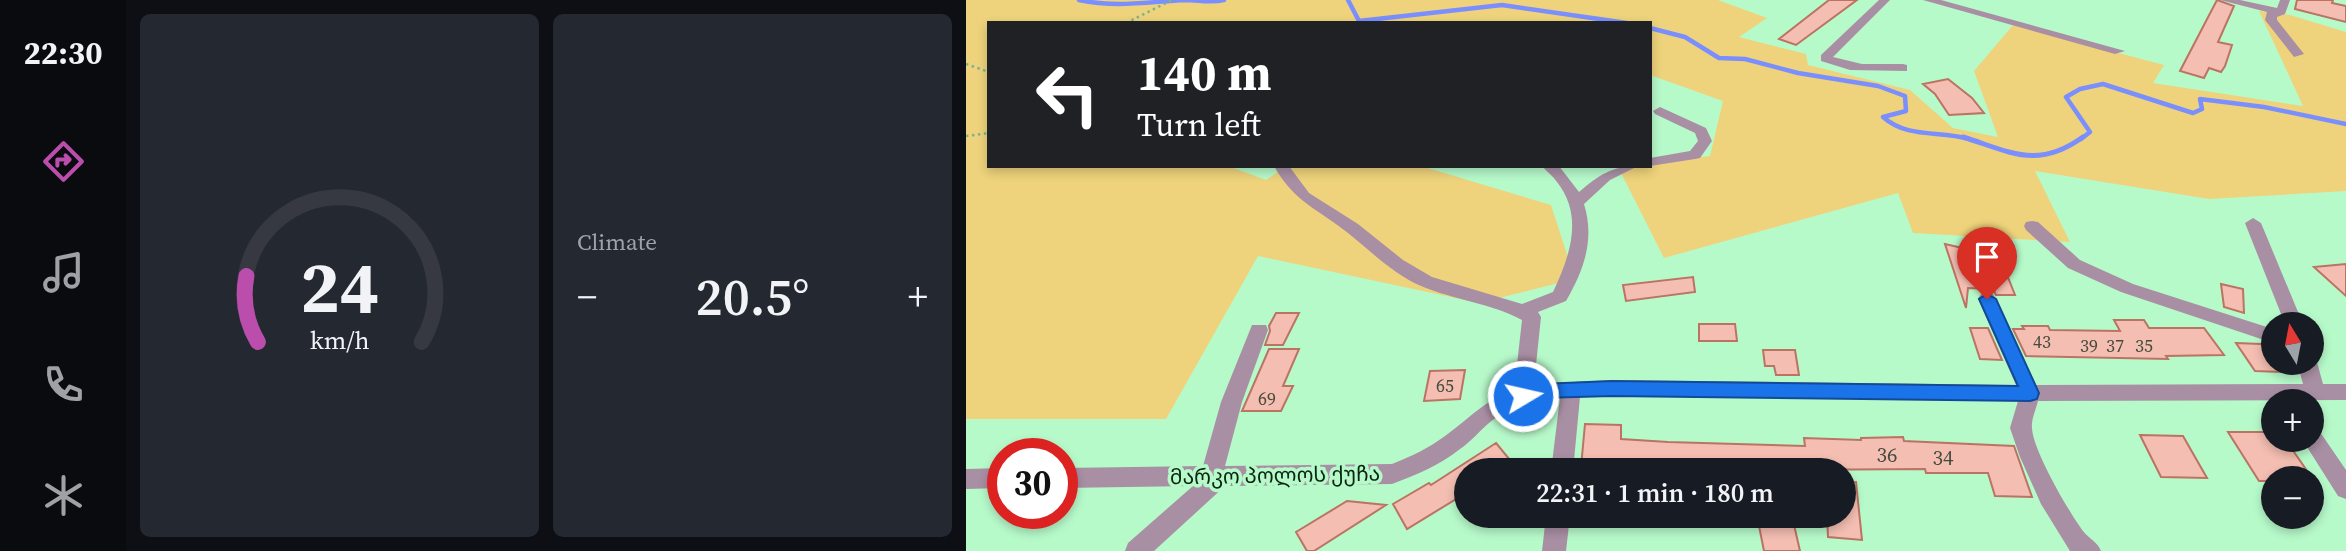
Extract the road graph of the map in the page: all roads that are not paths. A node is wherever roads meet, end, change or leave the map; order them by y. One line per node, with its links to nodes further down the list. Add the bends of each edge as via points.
1 (1885, 0): 7 (street, via 1825,58 1831,63)
2 (1928, 0): 5 (street)
3 (2225, 0): 4 (street)
4 (2283, 6): 6 (street, via 2271,20)
5 (2119, 51)
6 (2298, 54)
7 (1903, 68)
8 (1660, 111): 9 (street, via 1701,131 1705,141 1695,155)
9 (1652, 162)
10 (1282, 168): 17 (street, via 1292,186 1315,206 1351,227 1394,265 1458,293)
11 (1551, 168): 13 (street, via 1571,187)
12 (1626, 168): 13 (street, via 1605,177)
13 (1575, 204): 17 (street, via 1580,244 1560,296)
14 (2253, 223): 18 (street)
15 (2032, 226): 20 (street, via 2074,264 2127,288)
16 (1987, 299): 24 (street)
17 (1523, 312): 25 (street, via 1532,317 1534,325)
18 (2289, 312)
19 (1259, 330): 29 (street, via 1220,432)
20 (2261, 332)
21 (1571, 390): 24 (street, მარკო პოლოს ქუჩა); 25 (street, მარკო პოლოს ქუჩა); 28 (street)
22 (2324, 392): 23 (street, მარკო პოლოს ქუჩა)
23 (2346, 392)
24 (2030, 393): 26 (street, მარკო პოლოს ქუჩა); 37 (street, via 2021,428 2031,457 2076,541)
25 (1523, 396): 29 (street, მარკო პოლოს ქუჩა, via 1481,416 1454,442 1420,463 1392,474)
26 (2261, 397)
27 (2321, 452): 33 (street)
28 (1563, 458)
29 (1216, 476): 32 (street, მარკო პოლოს ქუჩა); 35 (street)
30 (966, 478): 31 (street)
31 (987, 478)
32 (1078, 478)
33 (2346, 489)
34 (1557, 528): 36 (street)
35 (1137, 551)
36 (1554, 551)
37 (2089, 551)

